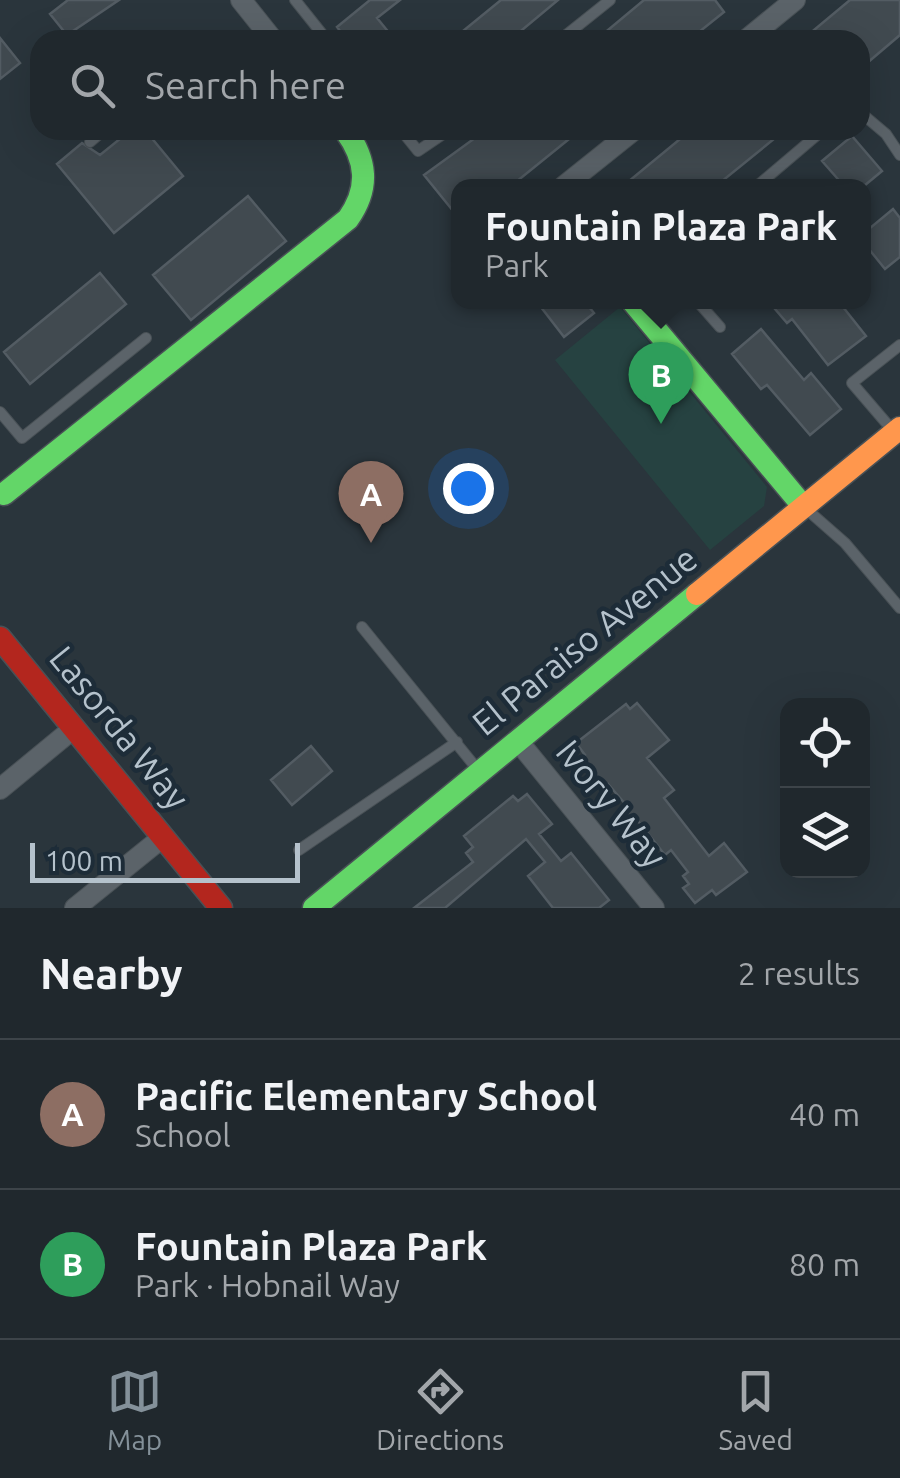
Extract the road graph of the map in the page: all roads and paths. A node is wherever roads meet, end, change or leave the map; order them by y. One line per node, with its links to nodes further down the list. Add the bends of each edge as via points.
1 (240, 0): 5 (street)
2 (295, 0): 6 (lane)
3 (610, 0): 7 (lane)
4 (796, 0): 8 (street)
5 (265, 30)
6 (319, 30)
7 (572, 30)
8 (758, 30)
9 (870, 120): 17 (lane)
10 (92, 140): 16 (lane)
11 (353, 140): 27 (street, via 366,174 362,198 348,219)
12 (409, 140): 13 (lane, via 418,151)
13 (434, 140)
14 (622, 140): 18 (street)
15 (812, 140): 19 (lane)
16 (90, 142)
17 (900, 155)
18 (573, 179)
19 (765, 179)
20 (640, 309): 28 (street)
21 (704, 309): 22 (lane)
22 (720, 327)
23 (146, 338): 25 (lane, via 22,438)
24 (900, 345): 26 (lane, via 852,383)
25 (0, 412)
26 (897, 430): 28 (street, El Paraiso Avenue)
27 (4, 494)
28 (804, 506): 29 (lane); 34 (street, El Paraiso Avenue)
29 (900, 608)
30 (362, 627): 33 (lane)
31 (0, 638): 32 (street, Lasorda Way)
32 (74, 728): 36 (street); 37 (street, Lasorda Way)
33 (456, 742): 35 (lane); 38 (lane)
34 (518, 742): 35 (street, El Paraiso Avenue); 42 (street, Ivory Way)
35 (480, 772): 41 (street, El Paraiso Avenue)
36 (0, 789)
37 (162, 837): 39 (street); 40 (street, Lasorda Way)
38 (299, 850)
39 (75, 908)
40 (221, 908)
41 (314, 908)
42 (654, 908)

